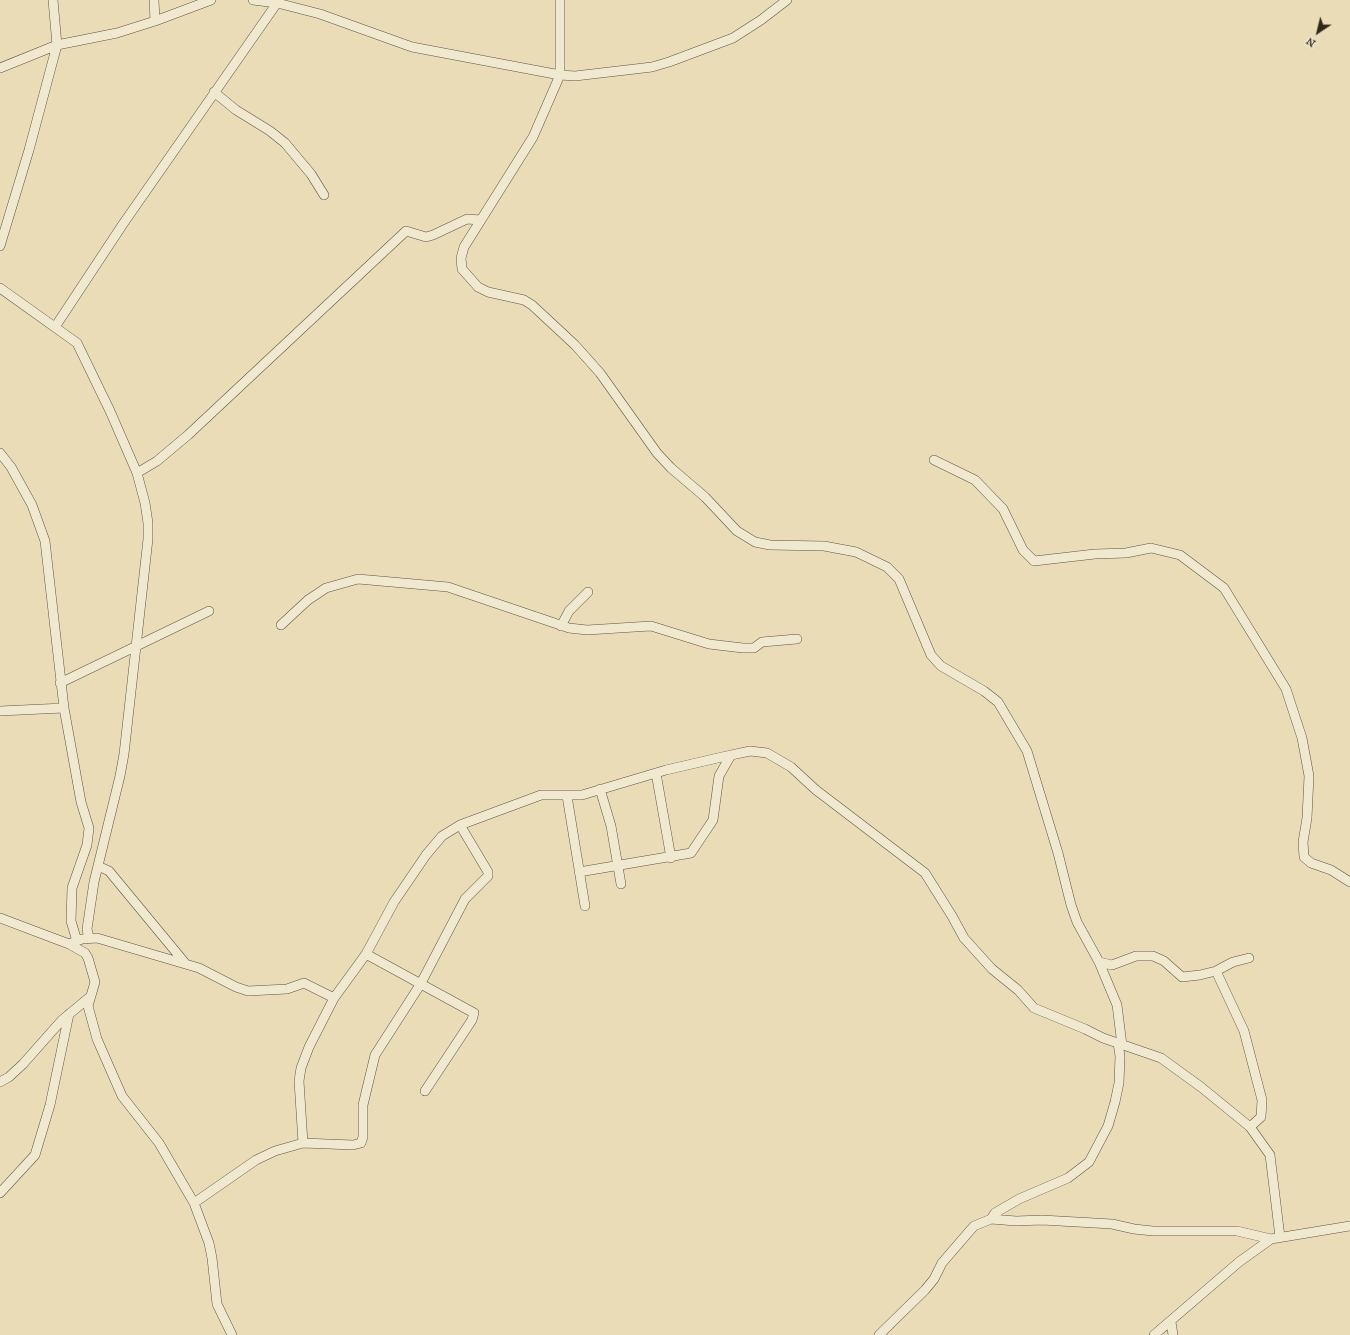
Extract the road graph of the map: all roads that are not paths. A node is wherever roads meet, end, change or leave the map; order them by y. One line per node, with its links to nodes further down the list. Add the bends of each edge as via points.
1 (53, 0): 9 (street)
2 (154, 0): 8 (street)
3 (211, 0): 8 (street)
4 (253, 0): 7 (street)
5 (560, 0): 11 (street)
6 (788, 0): 11 (street, via 733,38 669,62 652,67 575,76)
7 (278, 1): 11 (street, via 412,47); 12 (street)
8 (155, 22): 9 (street, via 117,33)
9 (57, 45): 10 (street); 15 (street)
10 (0, 68)
11 (560, 75): 14 (street, via 533,137)
12 (214, 92): 13 (street, via 236,110 285,142); 17 (street)
13 (324, 195)
14 (481, 220): 20 (street, via 466,219 426,237 406,231 188,435 157,461); 47 (street, via 464,247 461,258 462,269 469,278 488,292 524,300 532,305 575,345 600,373 662,458 705,497 737,531 755,542 770,545 824,546 856,552 888,567 899,579 931,655 941,666 998,702 1028,751 1071,905 1077,922)
15 (0, 246)
16 (0, 288): 17 (street)
17 (55, 327): 20 (street, via 77,343)
18 (0, 453): 27 (street, via 24,489 45,541)
19 (934, 460): 39 (street, via 975,480 1003,509 1023,550 1034,561 1126,553 1151,548 1180,555 1224,588 1286,689 1302,738 1309,776 1304,857)
20 (137, 473): 26 (street, via 145,503 148,539)
21 (588, 592): 24 (street, via 569,611)
22 (209, 611): 26 (street)
23 (281, 625): 24 (street, via 308,600 326,588 358,580 448,587)
24 (561, 626): 25 (street, via 587,630 652,626 708,644 743,648 754,648 762,642)
25 (797, 639)
26 (135, 649): 27 (street); 36 (street, via 128,726 120,776)
27 (60, 683): 28 (street)
28 (64, 708): 29 (street); 44 (street, via 81,802 89,828 87,845 72,888)
29 (0, 711)
30 (731, 755): 31 (street); 35 (street, via 719,776 713,820 692,853); 54 (street, via 750,751 767,753 791,767 816,790 925,873 964,938 1034,1008)
31 (656, 773): 32 (street); 35 (street)
32 (600, 789): 33 (street, via 582,795); 37 (street)
33 (567, 796): 34 (street, via 541,795); 38 (street)
34 (460, 824): 45 (street, via 442,836 426,855 394,902); 50 (street, via 488,876 465,899)
35 (671, 858): 37 (street)
36 (98, 866): 43 (street, via 88,915); 48 (street, via 109,871 129,893)
37 (619, 867): 38 (street); 40 (street)
38 (579, 872): 41 (street)
39 (1350, 882)
40 (621, 884)
41 (585, 906)
42 (0, 918): 44 (street)
43 (89, 938): 44 (street); 48 (street, via 118,943)
44 (73, 943): 51 (street, via 88,958 94,977)
45 (366, 954): 50 (street); 52 (street)
46 (1248, 958): 49 (street)
47 (1099, 962): 49 (street, via 1112,965 1145,955 1164,961 1182,977 1200,976); 54 (street, via 1117,1005)
48 (185, 963): 52 (street, via 248,991 276,991 304,983)
49 (1216, 971): 57 (street, via 1244,1031 1262,1100 1261,1117)
50 (420, 985): 56 (street, via 474,1013 472,1020); 58 (street, via 375,1055 362,1105 361,1143)
51 (91, 996): 53 (street); 60 (street, via 88,1012 116,1083 127,1102 159,1143)
52 (334, 998): 58 (street, via 309,1047 299,1081)
53 (69, 1014): 55 (street, via 23,1064); 59 (street, via 50,1105 35,1155)
54 (1120, 1044): 57 (street, via 1161,1058); 61 (street, via 1119,1083 1115,1102 1108,1126 1088,1162 1068,1178 1019,1198 995,1213)
55 (0, 1082)
56 (425, 1091)
57 (1250, 1128): 63 (street, via 1270,1155)
58 (303, 1143): 60 (street, via 275,1151 256,1160)
59 (0, 1193)
60 (194, 1203): 65 (street, via 211,1250 217,1304)
61 (991, 1219): 63 (street, via 1112,1224 1153,1231 1237,1231); 66 (street, via 974,1226 942,1264 925,1290)
62 (1350, 1226): 63 (street)
63 (1276, 1238): 64 (street, via 1239,1262)
64 (1171, 1322): 67 (street); 68 (street)
65 (232, 1335)
66 (879, 1335)
67 (1154, 1335)
68 (1173, 1335)

